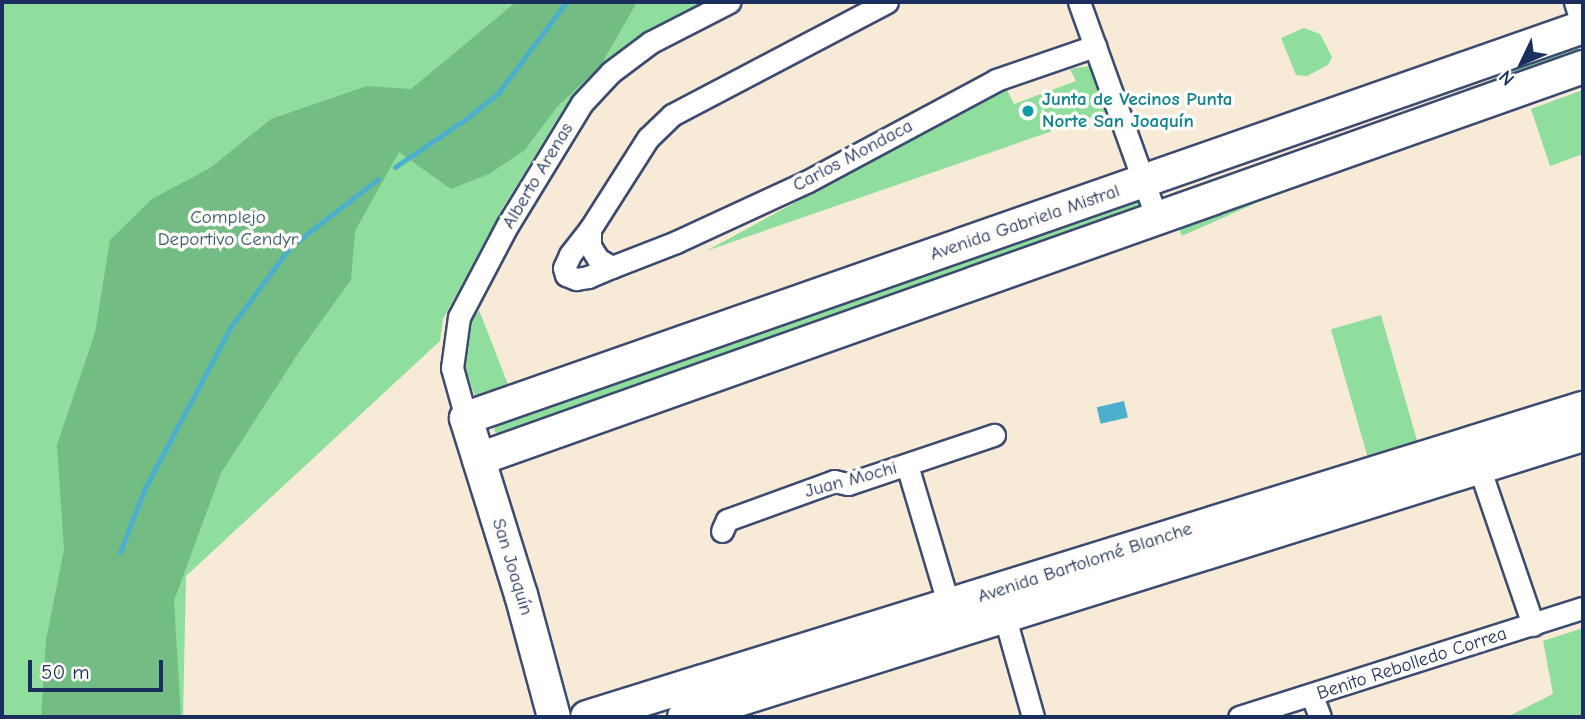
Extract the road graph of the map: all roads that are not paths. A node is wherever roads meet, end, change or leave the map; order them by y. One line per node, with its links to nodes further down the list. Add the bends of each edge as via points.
1 (729, 2): 13 (street, Alberto Arenas, via 651,42 611,72 576,112 459,317 452,368)
2 (887, 2): 10 (street, Carlos Mondaca, via 672,115 648,138)
3 (1079, 2): 6 (street)
4 (1574, 2): 5 (street)
5 (1583, 27): 8 (main road, Avenida Gabriela Mistral)
6 (1094, 46): 8 (street); 11 (street, Carlos Mondaca, via 996,80 808,181)
7 (1583, 67): 9 (main road, Avenida Gabriela Mistral)
8 (1144, 182): 9 (street); 13 (main road, Avenida Gabriela Mistral)
9 (1157, 219): 16 (main road, Avenida Gabriela Mistral)
10 (590, 229): 11 (street, via 590,246 598,259); 11 (street, Carlos Mondaca, via 570,255 566,275 588,277)
11 (612, 267)
12 (1583, 408): 20 (main road, Avenida Bartolomé Blanche)
13 (466, 418): 16 (main road, San Joaquín)
14 (994, 435): 17 (street, Juan Mochi)
15 (1583, 435): 18 (main road, Avenida Bartolomé Blanche)
16 (479, 458): 25 (main road, San Joaquín)
17 (907, 465): 19 (street, Juan Mochi, via 848,484 834,481 727,520); 20 (street, Juan Mochi)
18 (1479, 467): 22 (main road, Avenida Bartolomé Blanche); 23 (street)
19 (722, 531)
20 (949, 606): 26 (main road, Avenida Bartolomé Blanche)
21 (1583, 608): 23 (street, Benito Rebolledo Correa)
22 (1005, 618): 27 (main road, Avenida Bartolomé Blanche); 28 (street)
23 (1533, 625): 24 (street, Benito Rebolledo Correa)
24 (1312, 696): 29 (street, Benito Rebolledo Correa); 30 (street)
25 (554, 717)
26 (587, 717)
27 (684, 717)
28 (1033, 717)
29 (1239, 717)
30 (1320, 717)

